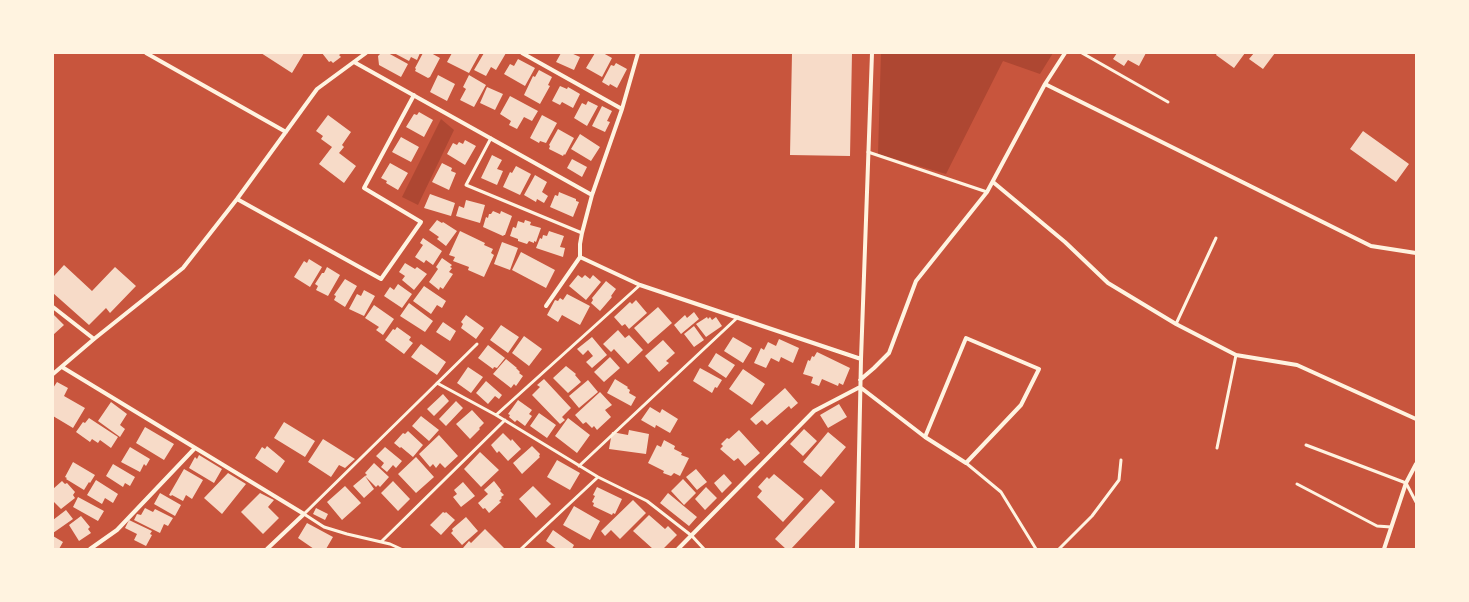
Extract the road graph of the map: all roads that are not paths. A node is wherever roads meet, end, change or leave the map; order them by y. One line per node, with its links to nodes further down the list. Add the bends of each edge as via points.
1 (146, 53): 13 (street)
2 (366, 53): 8 (street)
3 (522, 53): 12 (street)
4 (638, 53): 12 (street)
5 (872, 53): 15 (street)
6 (1065, 53): 9 (street)
7 (1082, 53): 11 (lane)
8 (354, 62): 10 (street); 13 (street, via 318,90)
9 (1045, 84): 16 (street); 22 (street, via 1371,246)
10 (414, 95): 14 (street); 19 (street, via 364,188 421,222 381,279)
11 (1168, 102)
12 (622, 109): 18 (street)
13 (286, 132): 19 (street)
14 (491, 138): 18 (street); 20 (lane, via 466,185)
15 (868, 152): 17 (lane); 32 (street)
16 (993, 182): 17 (street); 28 (street, via 1065,242 1108,283)
17 (987, 192): 35 (street, via 916,281 889,353)
18 (592, 195): 20 (street)
19 (237, 199): 29 (street, via 182,268)
20 (582, 233): 23 (street)
21 (1216, 238): 28 (lane)
22 (1416, 253)
23 (580, 257): 24 (street); 25 (street)
24 (640, 285): 27 (street); 38 (lane)
25 (546, 306)
26 (53, 307): 29 (street)
27 (738, 317): 32 (street); 48 (lane)
28 (1176, 324): 31 (street)
29 (94, 339): 33 (street)
30 (477, 344): 36 (lane)
31 (1236, 355): 39 (street, via 1297,365); 44 (lane)
32 (861, 359): 35 (street)
33 (62, 367): 34 (street); 43 (street)
34 (54, 373)
35 (860, 380): 37 (street)
36 (437, 383): 38 (lane); 53 (lane)
37 (860, 387): 41 (street); 55 (street, via 814,411); 63 (street)
38 (496, 415): 40 (lane)
39 (1416, 419)
40 (504, 420): 48 (lane); 56 (lane)
41 (925, 437): 46 (street); 46 (street, via 966,338 1039,369 1021,404)
42 (1306, 445): 50 (lane)
43 (195, 448): 53 (street); 57 (street, via 118,530)
44 (1217, 448)
45 (1121, 460): 65 (lane, via 1119,480 1092,516)
46 (966, 463): 64 (lane, via 1001,492)
47 (1416, 464): 50 (street)
48 (579, 466): 49 (lane)
49 (598, 478): 55 (lane, via 647,501); 60 (lane)
50 (1406, 483): 52 (lane); 54 (street)
51 (1297, 484): 54 (lane, via 1377,526)
52 (1416, 502)
53 (304, 514): 56 (lane, via 324,527); 58 (street)
54 (1391, 527): 66 (street)
55 (692, 536): 61 (street); 62 (lane)
56 (381, 542): 59 (lane)
57 (90, 549)
58 (267, 549)
59 (402, 549)
60 (521, 549)
61 (678, 549)
62 (704, 549)
63 (857, 549)
64 (1036, 549)
65 (1059, 549)
66 (1384, 549)

